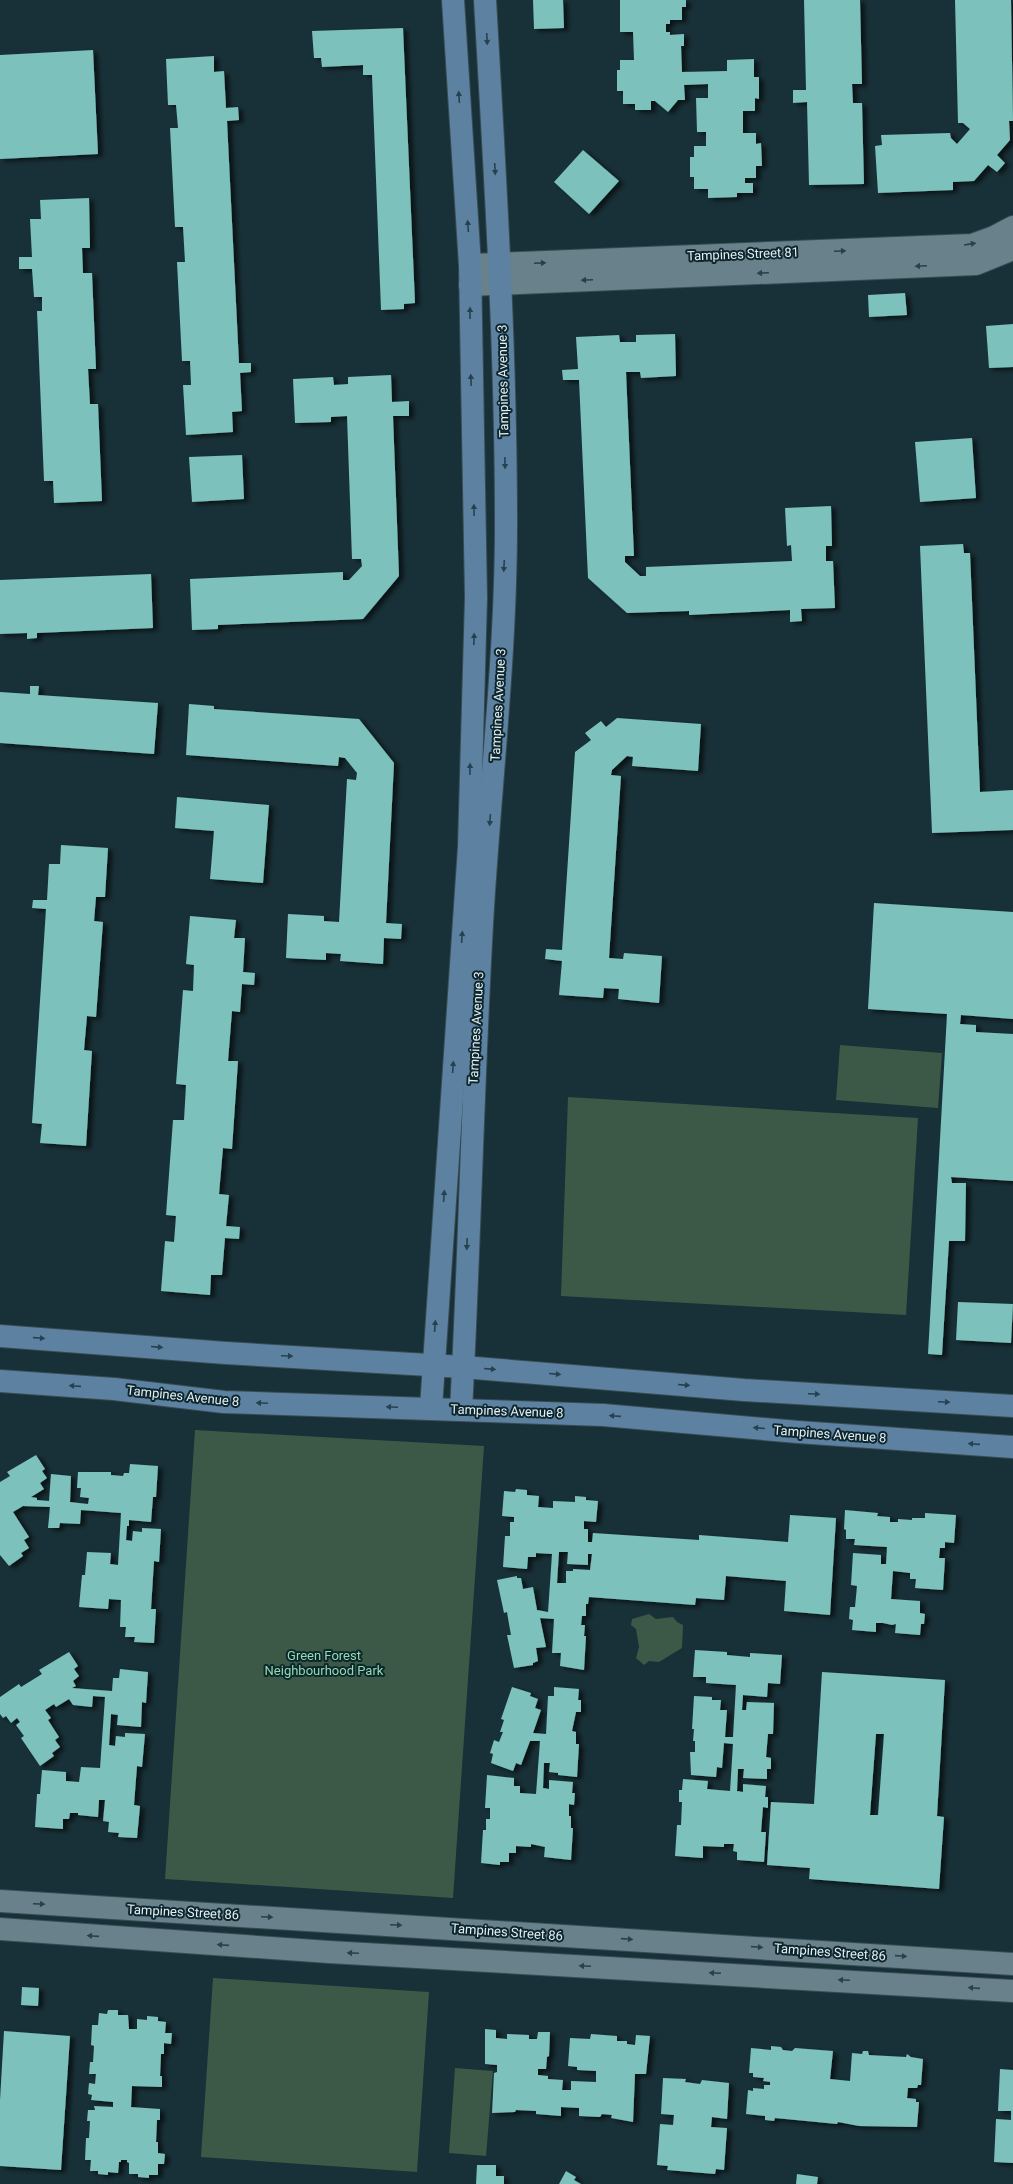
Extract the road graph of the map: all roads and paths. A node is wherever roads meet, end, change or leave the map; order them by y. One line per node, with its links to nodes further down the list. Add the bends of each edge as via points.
1 (453, 0): 6 (street, Tampines Avenue 3, one-way to 1)
2 (485, 0): 5 (street, Tampines Avenue 3, one-way to 5)
3 (1013, 227): 5 (street, Tampines Street 81, one-way to 3, via 972,245)
4 (1013, 249): 5 (street, Tampines Street 81, one-way to 5, via 976,264)
5 (501, 274): 6 (street, Tampines Street 81); 9 (street, Tampines Avenue 3, one-way to 9, via 506,527 501,670 483,909 472,1105)
6 (470, 275): 8 (street, Tampines Avenue 3, one-way to 6, via 469,847 476,598)
7 (0, 1336): 8 (street, one-way to 8)
8 (432, 1365): 9 (street); 12 (street, Tampines Avenue 3)
9 (463, 1367): 11 (street, one-way to 11, via 744,1390); 13 (street, Tampines Avenue 3)
10 (0, 1381): 12 (street, Tampines Avenue 8, one-way to 10, via 224,1402 114,1389)
11 (1013, 1406)
12 (431, 1408): 13 (street, Tampines Avenue 8)
13 (461, 1410): 14 (street, Tampines Avenue 8, one-way to 13, via 798,1432 654,1418)
14 (1013, 1447)
15 (0, 1902): 17 (street, Tampines Street 86, one-way to 17)
16 (0, 1929): 18 (street, Tampines Street 86, one-way to 16, via 329,1952)
17 (1013, 1964)
18 (1013, 1991)

